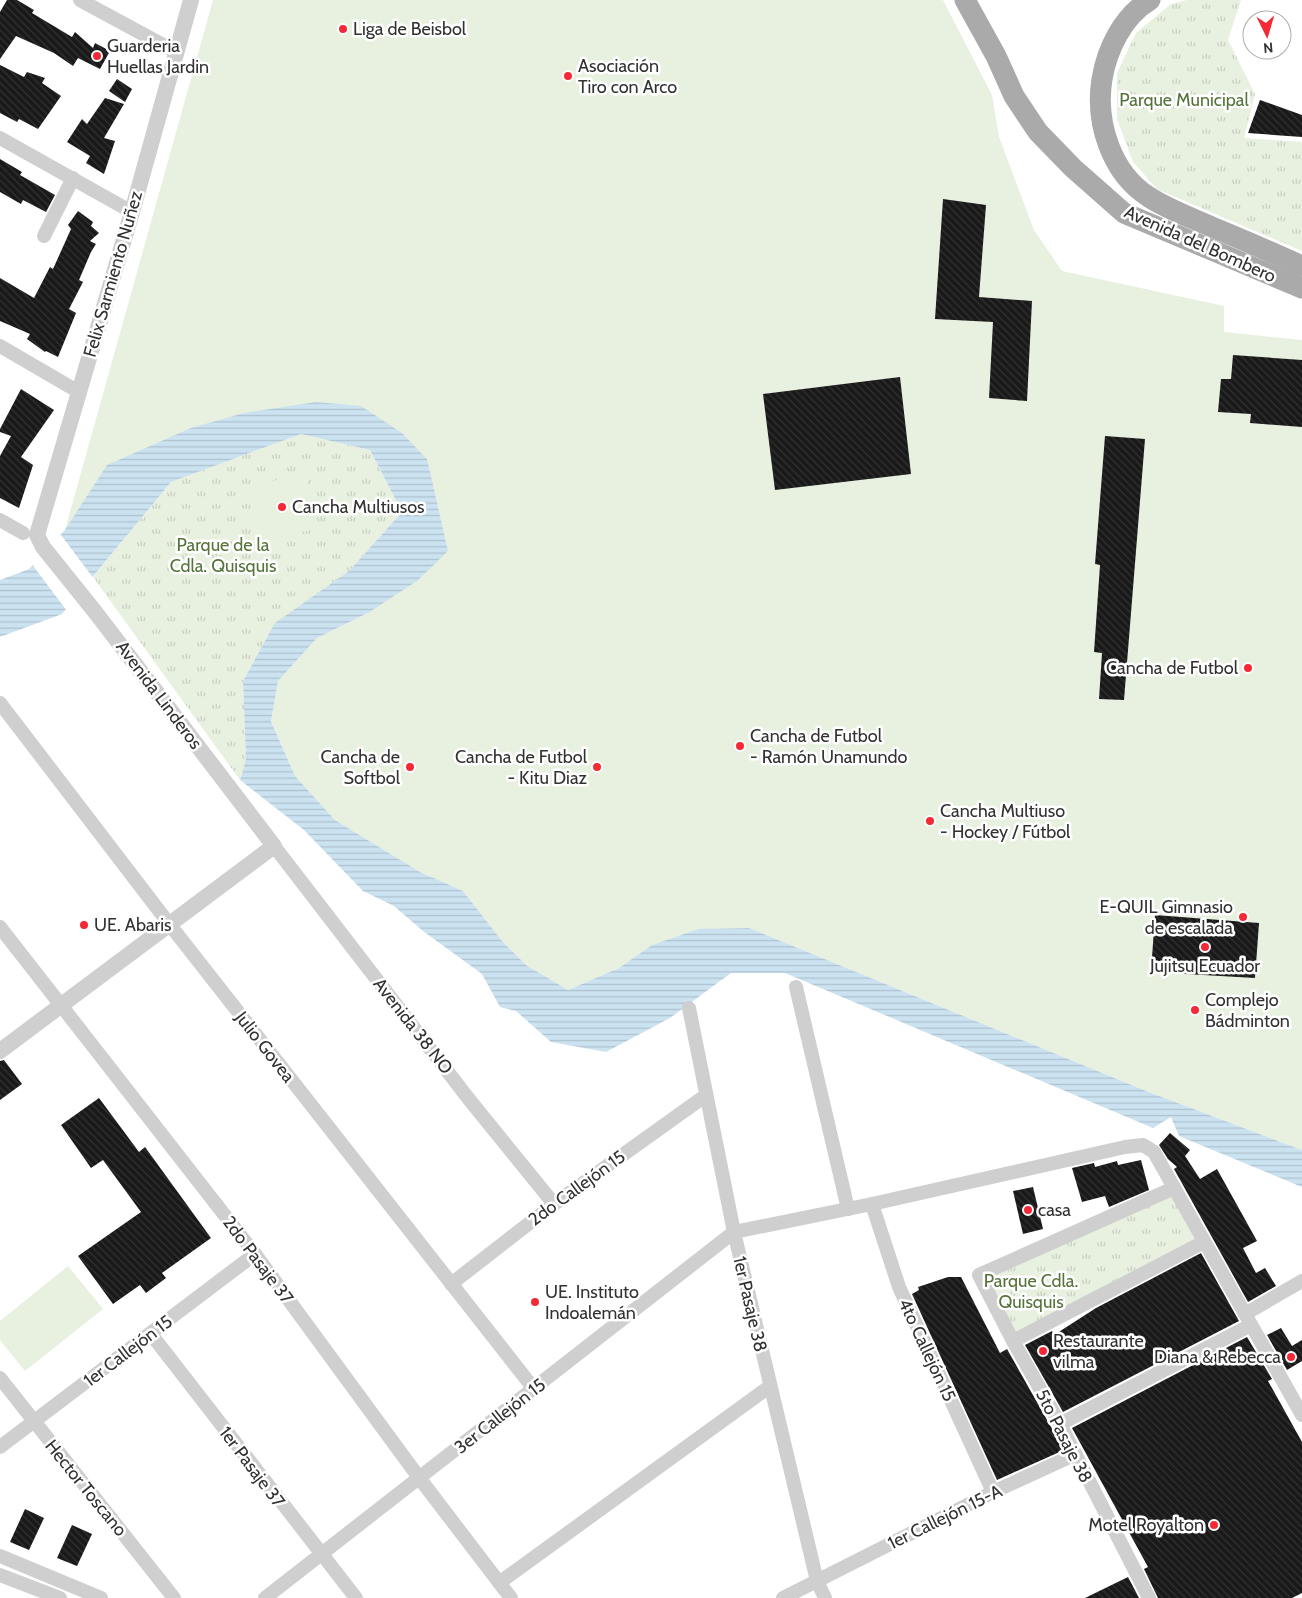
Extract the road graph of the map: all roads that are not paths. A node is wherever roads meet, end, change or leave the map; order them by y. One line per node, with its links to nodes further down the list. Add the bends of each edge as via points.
1 (80, 0): 5 (street)
2 (191, 0): 5 (street, Felix Sarmiento Nuñez)
3 (965, 0): 11 (main road, Avenida del Bombero, via 1014,96 1038,132 1072,168 1124,213)
4 (1150, 0): 10 (main road, via 1129,18 1104,68 1101,106 1104,130 1118,167 1148,196 1170,209)
5 (176, 52): 8 (street, Felix Sarmiento Nuñez)
6 (0, 138): 7 (street)
7 (73, 178): 8 (street); 9 (street)
8 (132, 212): 13 (street, Felix Sarmiento Nuñez)
9 (44, 236)
10 (1302, 266)
11 (1302, 288)
12 (0, 346): 13 (street)
13 (79, 392): 16 (street, Felix Sarmiento Nuñez, via 37,535)
14 (0, 520): 15 (street)
15 (23, 533)
16 (43, 547): 18 (street, Avenida Linderos)
17 (0, 702): 19 (street, Julio Govea)
18 (274, 846): 19 (street); 27 (street, Avenida 38 NO)
19 (170, 925): 22 (street); 34 (street, Julio Govea)
20 (0, 927): 22 (street, 2do Pasaje 37)
21 (796, 987): 29 (street)
22 (60, 1006): 24 (street); 32 (street, 2do Pasaje 37)
23 (689, 1008): 25 (street, 1er Pasaje 38)
24 (0, 1051)
25 (705, 1096): 27 (street, 2do Callejón 15); 30 (street, 1er Pasaje 38)
26 (1174, 1188): 28 (street, via 1154,1152 1143,1145); 31 (street); 37 (street, 5to Pasaje 38, via 979,1275)
27 (554, 1204): 34 (street, 2do Callejón 15)
28 (872, 1204): 29 (street); 47 (street, 4to Callejón 15, via 899,1287)
29 (848, 1209): 30 (street)
30 (734, 1232): 39 (street, 1er Pasaje 38); 40 (street, 3er Callejón 15)
31 (1204, 1242): 35 (street); 37 (street)
32 (255, 1254): 36 (street, 1er Callejón 15); 46 (street, 2do Pasaje 37)
33 (1302, 1281): 35 (street)
34 (451, 1284): 40 (street, Julio Govea)
35 (1248, 1319): 41 (street); 43 (street)
36 (151, 1334): 42 (street, 1er Callejón 15); 48 (street, 1er Pasaje 37)
37 (1013, 1341): 43 (street, 5to Pasaje 38)
38 (0, 1378): 42 (street, Hector Toscano)
39 (769, 1387): 51 (street, 1er Pasaje 38); 52 (street)
40 (534, 1389): 46 (street, 3er Callejón 15)
41 (1302, 1415)
42 (34, 1423): 44 (street, 1er Callejón 15); 55 (street, Hector Toscano)
43 (1060, 1424): 45 (street, 5to Pasaje 38)
44 (0, 1447)
45 (1074, 1455): 47 (street, 1er Callejón 15-A); 61 (street, 5to Pasaje 38)
46 (420, 1479): 48 (street, 3er Callejón 15); 52 (street, 2do Pasaje 37)
47 (993, 1492): 51 (street, 1er Callejón 15-A)
48 (320, 1554): 56 (street, 3er Callejón 15); 57 (street, 1er Pasaje 37)
49 (0, 1556): 54 (street)
50 (0, 1575): 53 (street)
51 (817, 1581): 59 (street, 1er Callejón 15-A); 60 (street, 1er Pasaje 38)
52 (500, 1583): 58 (street, 2do Pasaje 37)
53 (58, 1598)
54 (101, 1598)
55 (174, 1598)
56 (265, 1598)
57 (356, 1598)
58 (511, 1598)
59 (783, 1598)
60 (824, 1598)
61 (1149, 1598)

